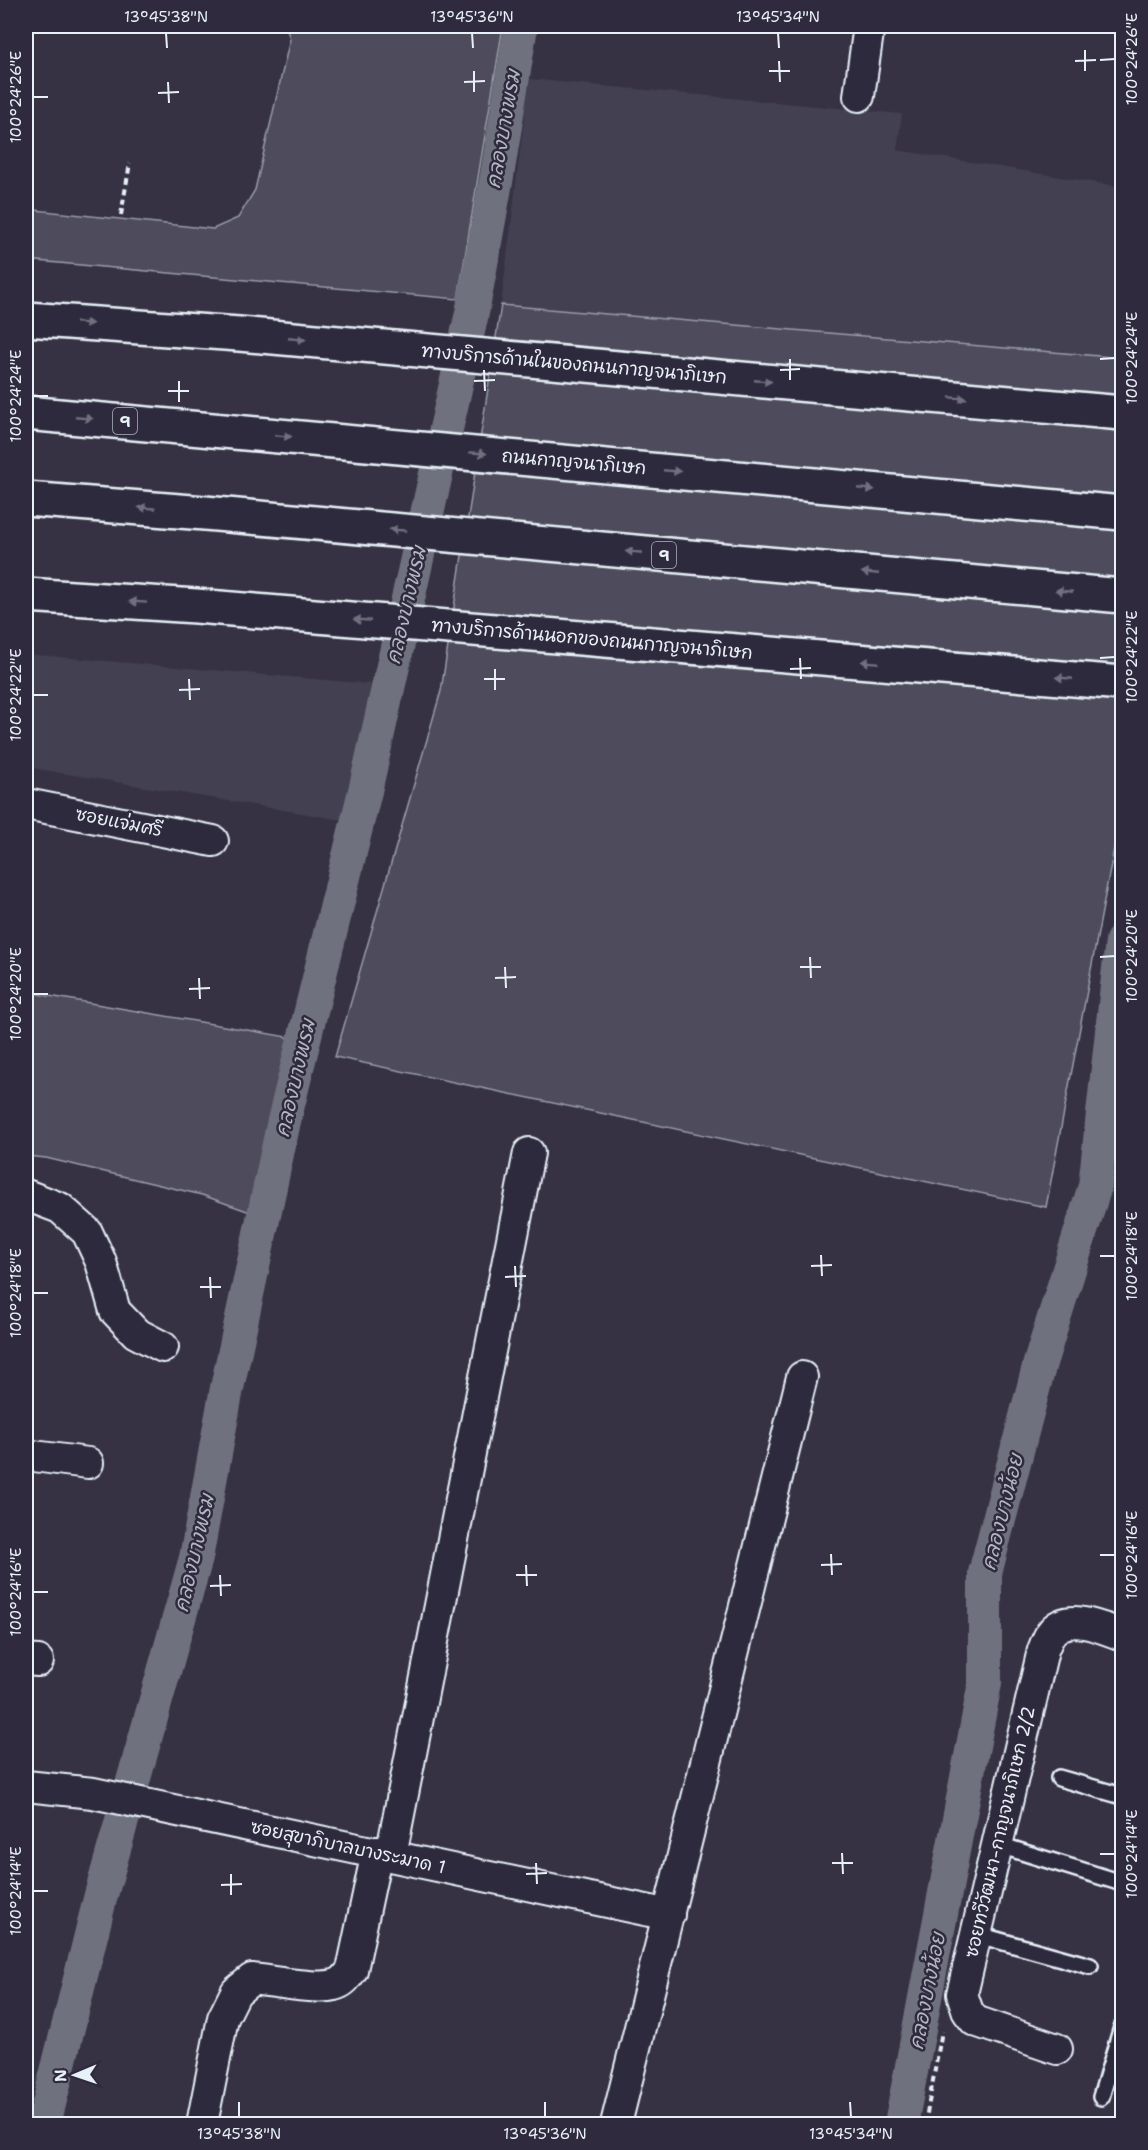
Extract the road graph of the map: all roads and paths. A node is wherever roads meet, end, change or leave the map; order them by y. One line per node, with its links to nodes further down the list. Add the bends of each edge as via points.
1 (869, 26): 2 (street)
2 (859, 96)
3 (130, 163): 4 (path)
4 (121, 215)
5 (26, 319): 6 (main road, ทางบริการด้านในของถนนกาญจนาภิเษก, one-way to 6, via 239,334)
6 (1122, 412)
7 (26, 413): 9 (main road, ถนนกาญจนาภิเษก / 9, one-way to 9)
8 (26, 500): 11 (main road, 9, one-way to 8)
9 (1122, 513)
10 (26, 595): 12 (main road, ทางบริการด้านนอกของถนนกาญจนาภิเษก, one-way to 10)
11 (1122, 596)
12 (1122, 683)
13 (26, 804): 14 (street, ซอยแจ่มศรี)
14 (213, 841)
15 (528, 1153): 26 (street)
16 (26, 1195): 17 (street, via 60,1208 87,1232 101,1262 115,1311 136,1333)
17 (163, 1347)
18 (802, 1377): 28 (street)
19 (26, 1455): 20 (street)
20 (88, 1462)
21 (1122, 1635): 25 (street, ซอยทวีวัฒนา-กาญจนาภิเษก 2/2, via 1092,1624 1066,1622 1052,1631 1042,1650)
22 (1059, 1778): 24 (lane)
23 (26, 1786): 26 (street, ซอยสุขาภิบาลบางระมาด 1, via 93,1793)
24 (1122, 1796)
25 (996, 1844): 27 (lane); 29 (street, ซอยทวีวัฒนา-กาญจนาภิเษก 2/2)
26 (384, 1854): 28 (street, ซอยสุขาภิบาลบางระมาด 1); 34 (street, via 352,1970 345,1980 317,1986 252,1979 236,1992 223,2018)
27 (1122, 1883)
28 (669, 1915): 35 (street)
29 (975, 1934): 30 (lane); 32 (street, ซอยทวีวัฒนา-กาญจนาภิเษก 2/2, via 962,1995 968,2012 975,2021)
30 (1090, 1966)
31 (1122, 2027): 33 (lane)
32 (1057, 2049)
33 (1101, 2097)
34 (202, 2124)
35 (616, 2124)

